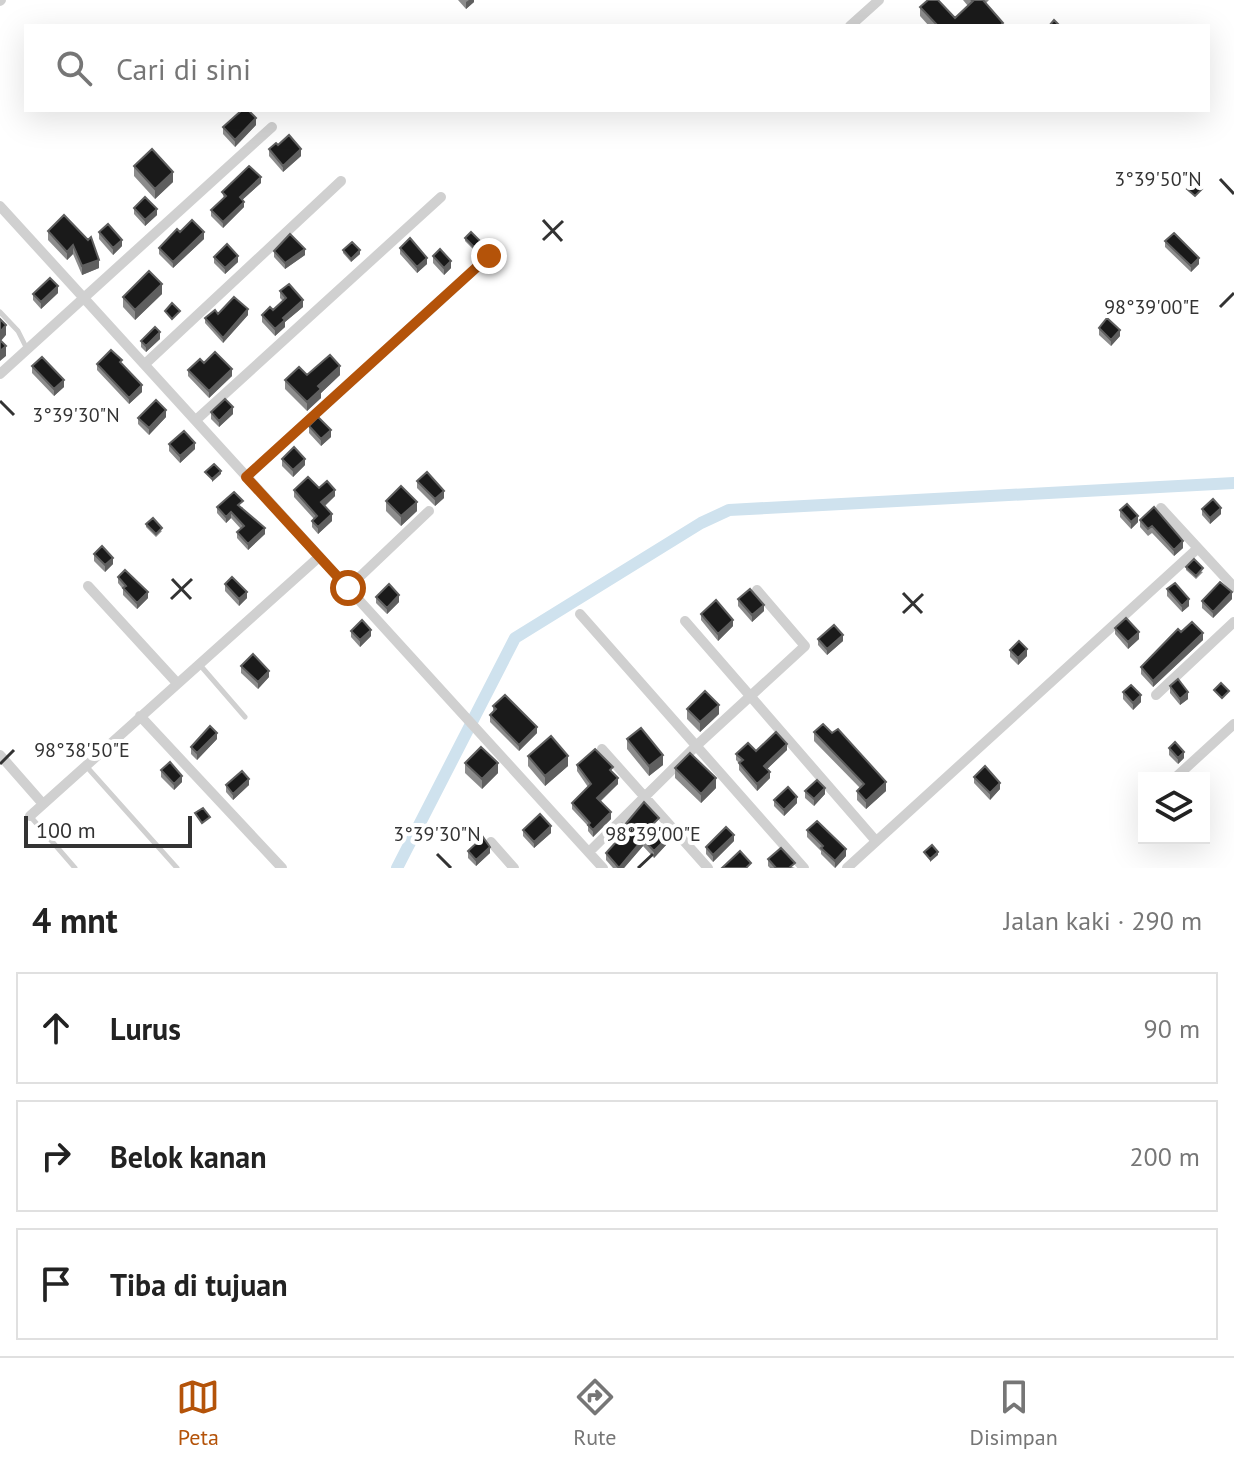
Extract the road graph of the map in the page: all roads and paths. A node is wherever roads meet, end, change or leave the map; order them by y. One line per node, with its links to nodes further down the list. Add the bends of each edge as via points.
1 (879, 0): 2 (street)
2 (852, 24)
3 (272, 127): 8 (street)
4 (341, 181): 11 (street)
5 (441, 197): 13 (street)
6 (0, 206): 8 (street)
7 (489, 256): 14 (street)
8 (83, 298): 10 (street); 11 (street)
9 (0, 312): 10 (lane)
10 (27, 349): 12 (street)
11 (145, 364): 13 (street)
12 (0, 374)
13 (196, 420): 14 (street)
14 (246, 477): 18 (street)
15 (1161, 508): 17 (street)
16 (429, 511): 21 (street)
17 (1197, 549): 20 (street); 41 (street)
18 (319, 557): 21 (street); 26 (street)
19 (88, 586): 27 (street)
20 (1234, 587)
21 (348, 588): 43 (street)
22 (757, 590): 29 (street, via 805,644)
23 (580, 614): 33 (street)
24 (685, 621): 29 (street)
25 (1234, 622): 28 (street)
26 (199, 664): 27 (street); 31 (lane)
27 (177, 683): 30 (street)
28 (1156, 695)
29 (750, 696): 33 (street); 41 (street)
30 (140, 716): 36 (street); 46 (street)
31 (245, 717)
32 (1234, 724): 37 (street)
33 (696, 746): 38 (street); 50 (street)
34 (602, 749): 38 (street)
35 (0, 755): 39 (street)
36 (85, 766): 39 (street); 45 (lane)
37 (1181, 772)
38 (643, 797): 43 (street); 49 (street)
39 (43, 804): 40 (street)
40 (30, 816): 44 (lane)
41 (876, 841): 51 (street)
42 (491, 842): 47 (street)
43 (589, 852): 48 (street)
44 (75, 868)
45 (177, 868)
46 (282, 868)
47 (514, 868)
48 (603, 868)
49 (708, 868)
50 (804, 868)
51 (847, 868)

